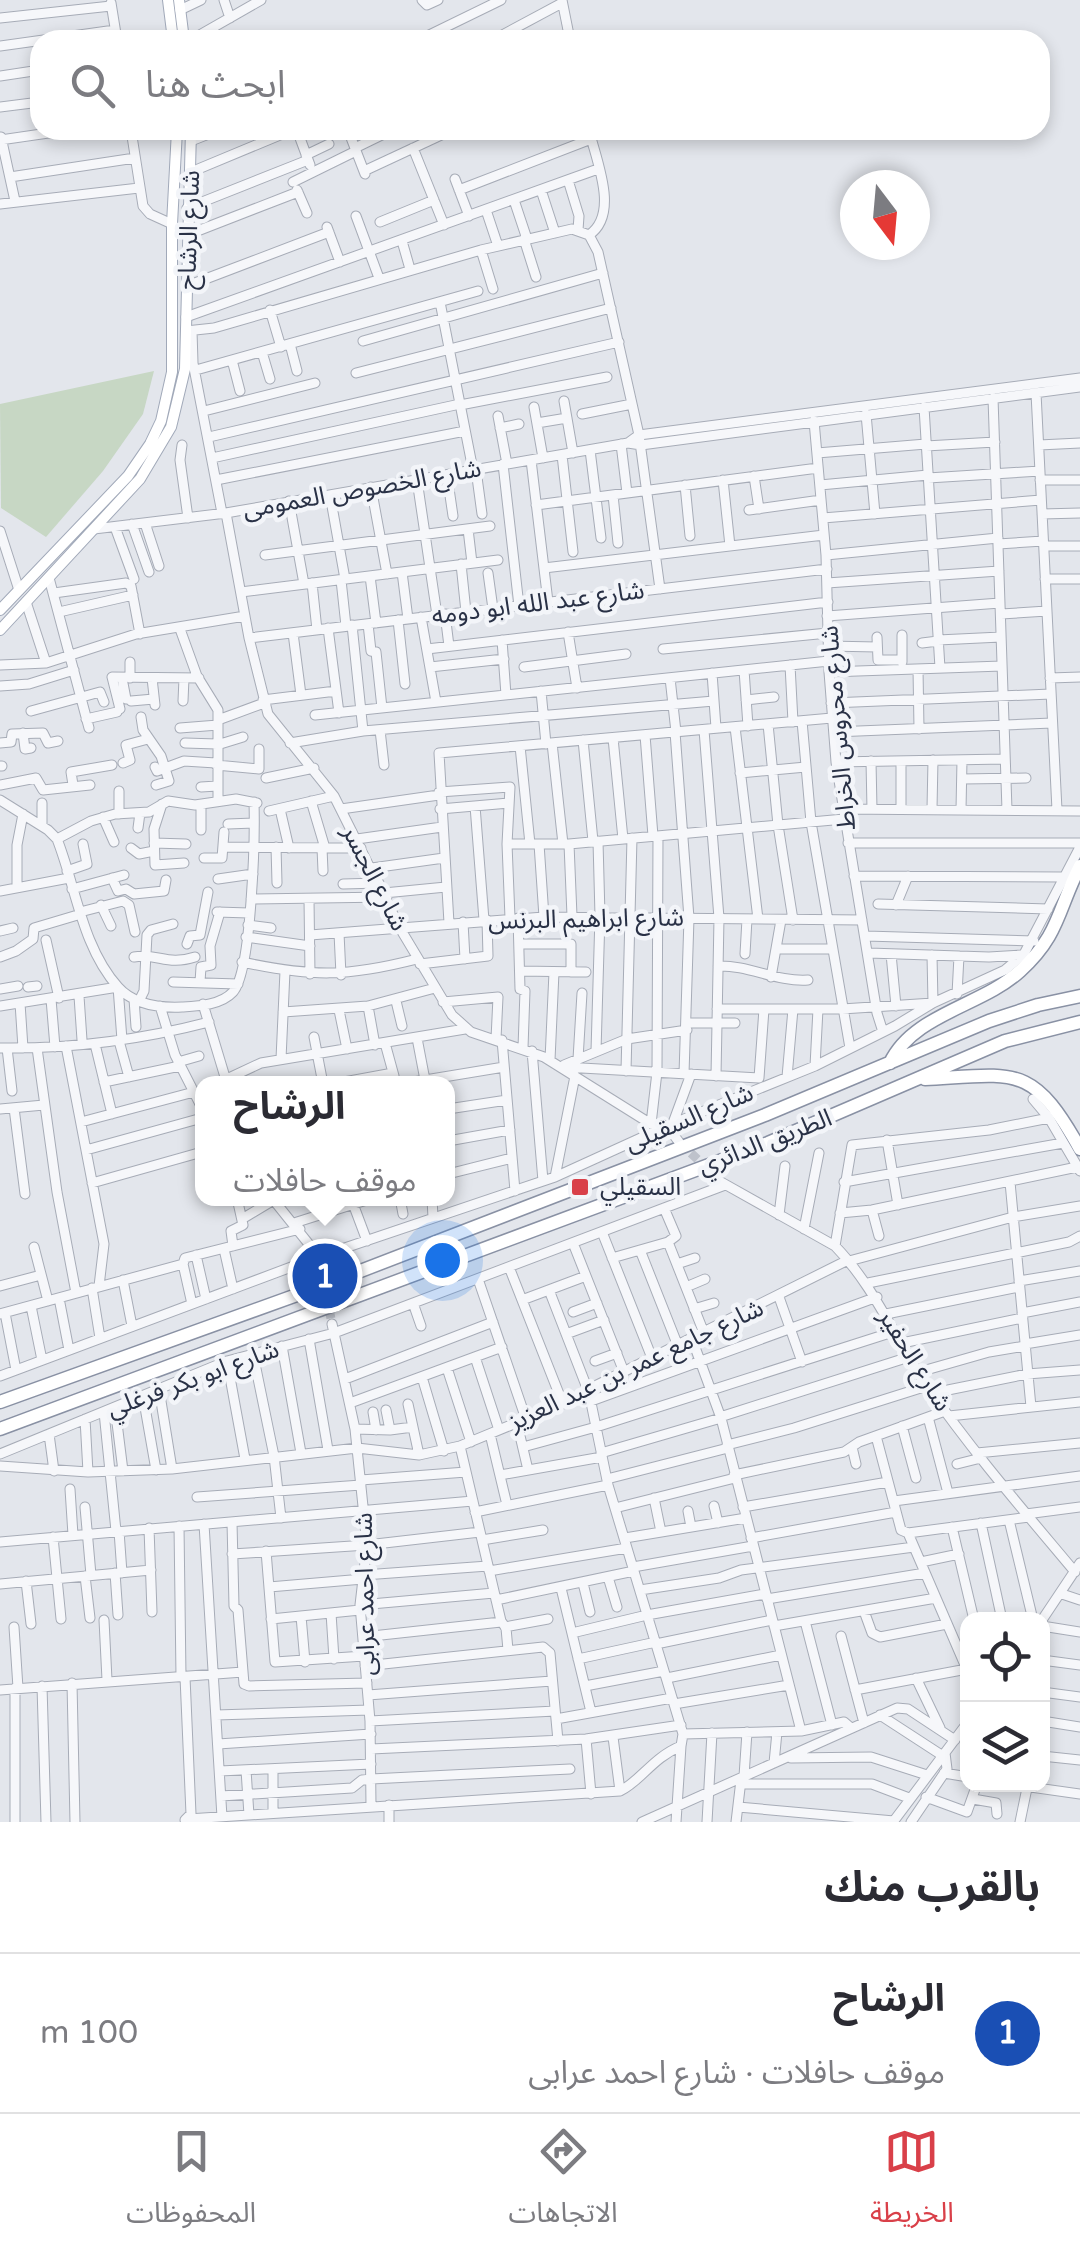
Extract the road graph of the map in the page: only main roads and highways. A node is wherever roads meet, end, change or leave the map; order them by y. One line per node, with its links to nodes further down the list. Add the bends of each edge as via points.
1 (168, 0): 3 (main road)
2 (179, 5): 4 (main road)
3 (172, 30)
4 (185, 30)
5 (176, 140): 7 (main road, شارع الرشاح)
6 (191, 140): 8 (main road, شارع الرشاح)
7 (173, 186): 8 (main road); 9 (main road, شارع الرشاح, via 171,384 165,408 128,476)
8 (189, 187): 10 (main road, شارع الرشاح, via 189,331 183,384 164,441 140,479)
9 (1, 607)
10 (0, 630)
11 (1080, 866): 14 (highway, via 1057,924 1026,966 993,992 913,1034)
12 (1080, 996): 14 (highway, الطريق الدائري, via 1013,1012)
13 (1080, 1022): 15 (highway, الطريق الدائري, via 1006,1040)
14 (890, 1063): 17 (highway, الطريق الدائري, via 332,1282)
15 (913, 1080): 16 (highway, via 1019,1080 1054,1105); 18 (highway, الطريق الدائري, via 768,1143)
16 (1080, 1149)
17 (0, 1402)
18 (0, 1429)

